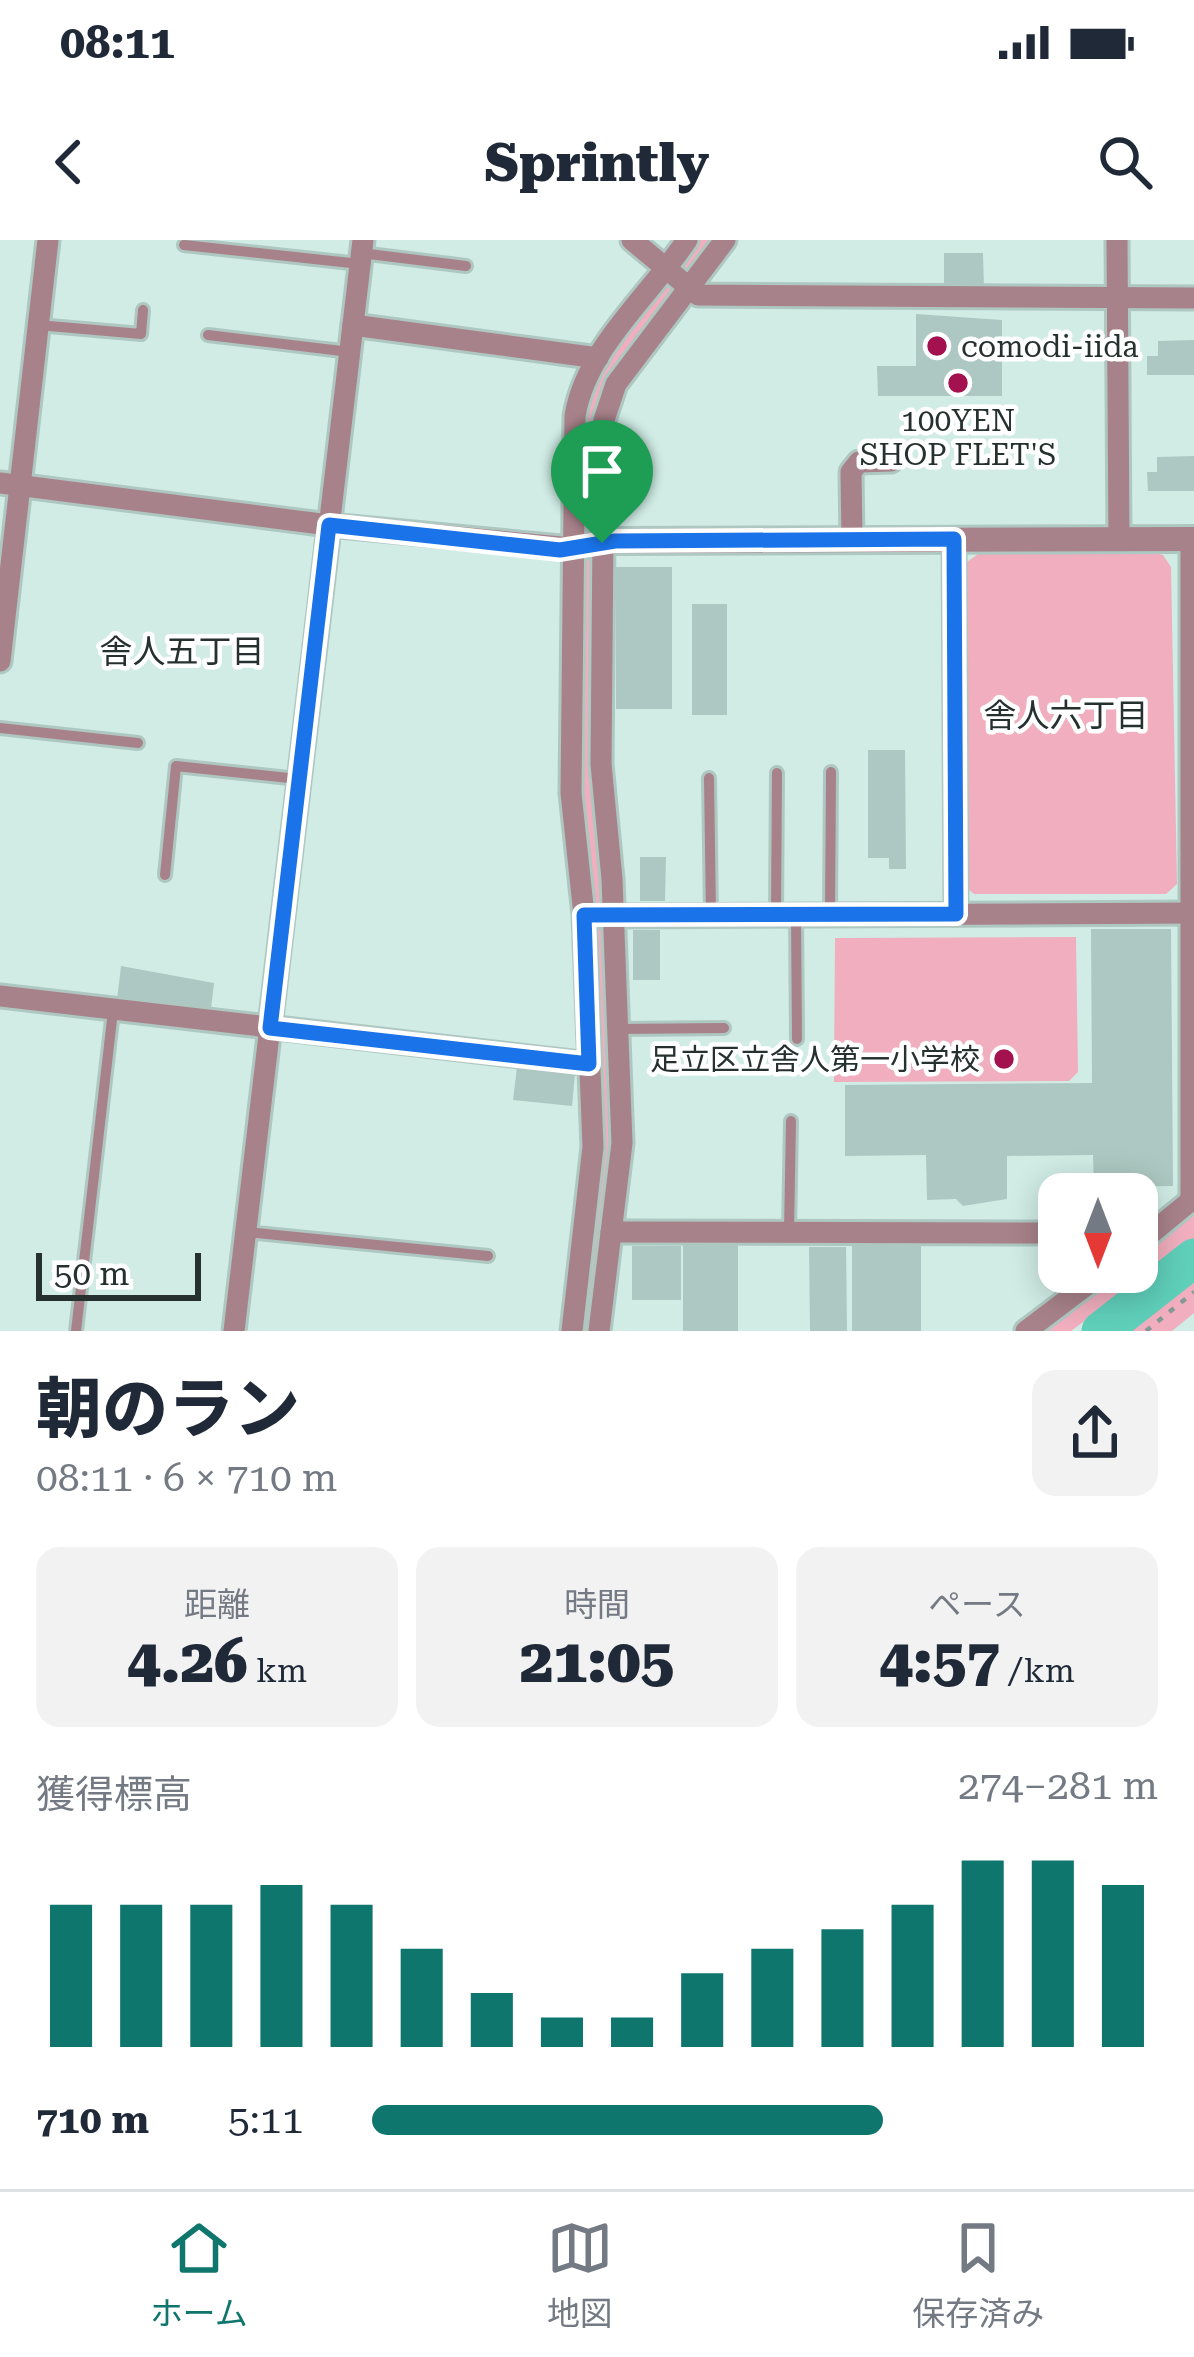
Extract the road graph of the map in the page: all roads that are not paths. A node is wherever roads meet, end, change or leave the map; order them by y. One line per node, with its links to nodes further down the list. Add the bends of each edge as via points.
1 (48, 240): 14 (street)
2 (632, 240): 9 (street)
3 (687, 240): 9 (street)
4 (725, 240): 10 (street)
5 (1117, 240): 11 (street)
6 (184, 245): 7 (lane)
7 (362, 252): 8 (lane); 15 (street)
8 (466, 266)
9 (666, 271): 10 (street); 18 (street)
10 (688, 290): 11 (street); 26 (street, via 608,400)
11 (1118, 296): 12 (street); 23 (street)
12 (1194, 298)
13 (143, 310): 14 (lane, via 141,334)
14 (38, 325): 20 (street)
15 (353, 325): 17 (street); 18 (street)
16 (208, 335): 17 (lane)
17 (350, 352): 21 (street)
18 (598, 358): 27 (street, via 575,416)
19 (891, 461): 25 (street, via 859,462 851,472)
20 (10, 484): 21 (street); 28 (street)
21 (329, 525): 27 (street); 34 (street)
22 (954, 539): 23 (street); 25 (street); 37 (street)
23 (1119, 539): 24 (street)
24 (1193, 539): 36 (street)
25 (852, 540): 26 (street)
26 (602, 543): 27 (street); 42 (street, via 601,764)
27 (572, 548): 38 (street, via 571,793)
28 (0, 661)
29 (0, 728): 30 (lane)
30 (138, 743)
31 (831, 772): 41 (lane)
32 (777, 773): 40 (lane)
33 (709, 778): 39 (lane)
34 (298, 779): 35 (lane, via 176,766); 45 (street)
35 (165, 875)
36 (1193, 913): 37 (street); 51 (street)
37 (956, 914): 41 (street)
38 (584, 915): 42 (street); 49 (street)
39 (711, 915): 40 (street); 42 (street)
40 (786, 915): 41 (street); 48 (lane)
41 (830, 915)
42 (613, 916): 47 (street)
43 (0, 996): 44 (street)
44 (112, 1011): 45 (street); 59 (lane)
45 (270, 1028): 49 (street); 53 (street)
46 (724, 1028): 47 (lane)
47 (618, 1029): 54 (street, via 622,1143)
48 (797, 1039)
49 (589, 1064): 61 (street, via 593,1147)
50 (791, 1120): 56 (lane)
51 (1192, 1199): 52 (street)
52 (1158, 1225)
53 (246, 1232): 57 (lane); 60 (street)
54 (611, 1232): 56 (street); 62 (street)
55 (1038, 1233): 56 (street)
56 (789, 1235)
57 (488, 1256)
58 (1076, 1293): 63 (street)
59 (76, 1331)
60 (234, 1331)
61 (572, 1331)
62 (599, 1331)
63 (1026, 1331)

